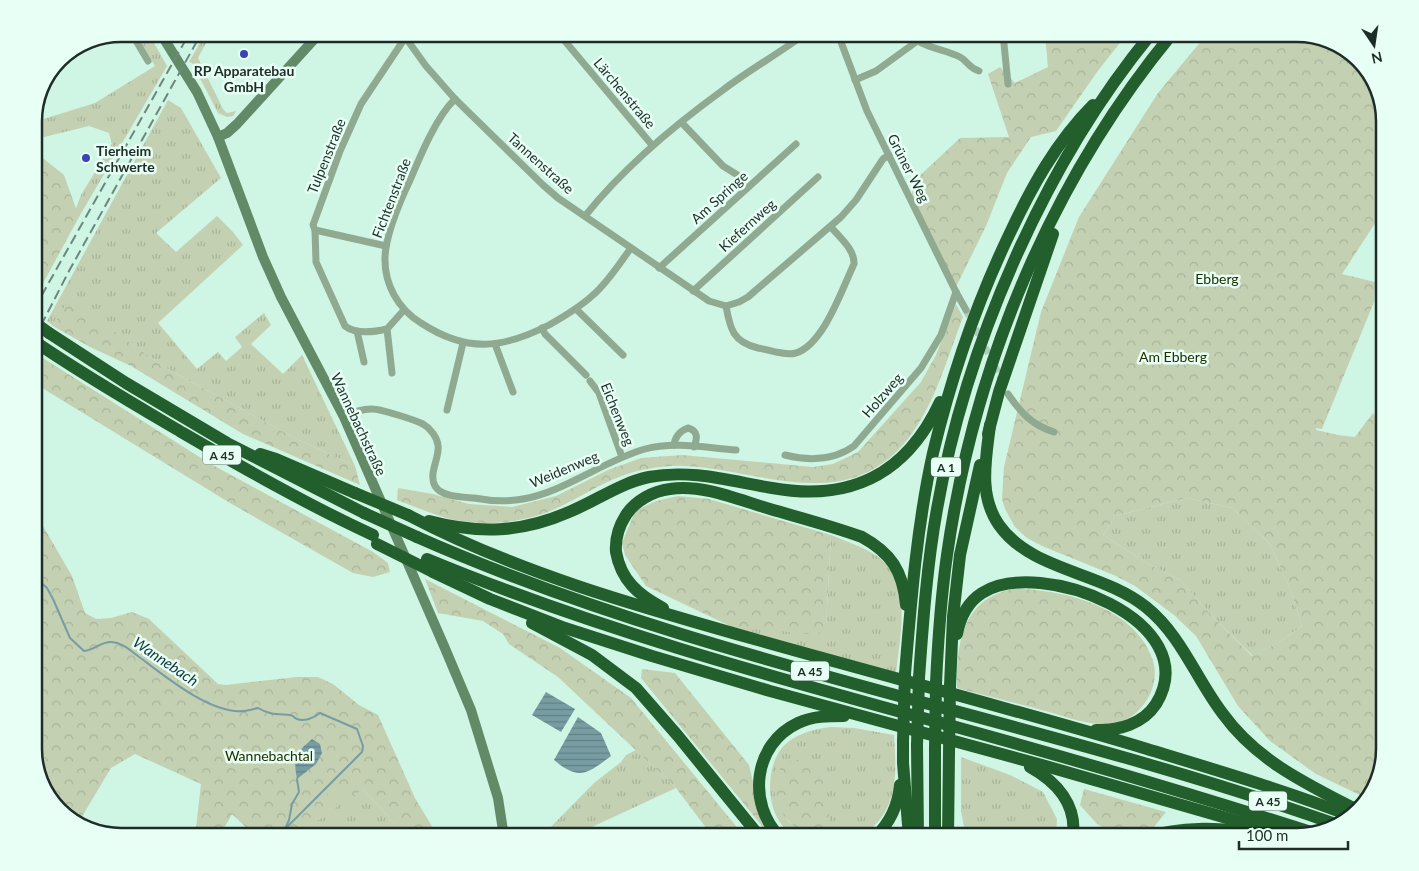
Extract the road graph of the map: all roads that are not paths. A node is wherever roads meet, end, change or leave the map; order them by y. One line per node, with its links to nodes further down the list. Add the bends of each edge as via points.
1 (137, 42): 14 (street)
2 (166, 42): 21 (main road, Wannebachstraße, via 196,92)
3 (312, 42): 21 (main road, via 237,124)
4 (401, 42): 30 (street, Tulpenstraße, via 361,104 313,225)
5 (411, 42): 19 (street, Tannenstraße, via 426,66)
6 (566, 42): 23 (street, Lärchenstraße)
7 (793, 42): 20 (street, via 723,90)
8 (841, 42): 16 (street, Grüner Weg)
9 (917, 42): 16 (street, via 876,71)
10 (920, 42): 15 (street, via 961,57 970,68)
11 (1004, 42): 17 (street)
12 (1145, 42): 18 (highway, A 1)
13 (1166, 42): 27 (highway, A 1, via 1122,101)
14 (148, 61)
15 (979, 71)
16 (855, 80): 24 (street, Grüner Weg)
17 (1008, 84)
18 (1109, 90): 49 (highway, via 1082,116 1028,195 997,259); 82 (highway, A 1, bridge, via 1048,190 1013,264 982,342 948,457 925,594 919,678)
19 (456, 99): 28 (street, Tannenstraße, via 542,185); 31 (street, Fichtenstraße, via 428,139)
20 (682, 123): 23 (street); 25 (street, via 723,166)
21 (218, 138): 54 (main road, Wannebachstraße, via 280,297)
22 (796, 144): 33 (street, Am Springe)
23 (652, 145): 28 (street)
24 (889, 156): 29 (street, via 883,159 856,200); 35 (street, Grüner Weg)
25 (739, 176)
26 (818, 177): 34 (street, Kiefernweg)
27 (1064, 196): 55 (highway); 83 (highway, A 1, bridge, via 1015,301 992,364 965,460 947,555 939,633 934,749)
28 (585, 216): 32 (street, Tannenstraße)
29 (831, 227): 36 (street, via 748,297); 36 (street, via 851,252 854,264 829,318 811,344 797,352 787,353 740,341 731,329)
30 (315, 230): 31 (street); 43 (street, Tulpenstraße, via 316,262 345,326)
31 (386, 246): 38 (street, Fichtenstraße, via 387,278)
32 (631, 248): 33 (street, Tannenstraße); 37 (street, Fichtenstraße, via 594,294)
33 (659, 268): 34 (street, Tannenstraße)
34 (693, 291): 36 (street, Tannenstraße)
35 (956, 292): 39 (street, Grüner Weg); 61 (street, Holzweg, via 941,335 921,368 854,446 828,458)
36 (726, 306)
37 (576, 309): 40 (street, Fichtenstraße); 47 (street)
38 (404, 310): 42 (street); 44 (street, Fichtenstraße, via 426,327)
39 (966, 310)
40 (542, 328): 45 (street, Fichtenstraße, via 518,339); 62 (street, Eichenweg, via 598,393)
41 (43, 329): 57 (highway, A 45, bridge)
42 (387, 329): 43 (street); 50 (street)
43 (357, 331): 48 (street)
44 (463, 343): 45 (street, Fichtenstraße); 53 (street)
45 (495, 344): 51 (street)
46 (43, 346): 64 (highway, A 45, via 220,454)
47 (623, 355)
48 (364, 362)
49 (956, 371): 63 (highway, via 933,417 910,450 891,468 862,484 847,488 788,491 705,476 674,474 637,480 569,512 512,529 476,530); 67 (highway, via 933,454)
50 (392, 373)
51 (513, 392)
52 (1008, 394): 56 (street, via 1030,421)
53 (447, 410)
54 (344, 417): 62 (street, Weidenweg, via 375,409 423,424 439,446 433,473 436,487 452,495 472,498 495,501 531,497 558,488); 77 (main road, Wannebachstraße, via 471,710 498,798)
55 (990, 426): 68 (highway, via 960,555); 74 (highway, via 985,489 998,524 1013,542 1038,557 1113,587 1145,606 1180,644 1222,714 1250,744 1297,779)
56 (1054, 432)
57 (227, 443): 63 (highway, bridge, via 276,459); 76 (highway, A 45, bridge, via 417,537 575,599 692,637 1149,763)
58 (674, 445): 59 (street, Weidenweg); 59 (street, via 676,437 688,428 697,436); 62 (street, Weidenweg)
59 (694, 447): 60 (street, Weidenweg)
60 (736, 450)
61 (785, 455)
62 (622, 457)
63 (408, 515): 66 (highway, via 446,536 552,576)
64 (375, 540): 65 (highway, bridge); 88 (highway, A 45, via 536,602 662,644 1110,770)
65 (490, 599): 69 (highway, via 652,656); 78 (highway, via 592,655 636,688)
66 (704, 625): 67 (highway, via 646,598 626,581 620,566 616,542 624,519 636,503 660,491 678,488 708,491 847,532 872,543 888,556 901,578); 70 (highway)
67 (908, 641): 72 (highway, bridge)
68 (951, 666): 70 (highway, via 958,630 968,608 984,592 1012,583 1046,584 1098,598 1136,620 1153,636 1164,658 1165,675 1159,698 1146,715 1122,728 1102,730); 73 (highway, bridge)
69 (860, 717): 71 (highway); 79 (highway, via 808,719 783,733 771,746 762,763 758,788 762,807)
70 (1047, 720): 75 (highway, via 1226,773)
71 (1017, 759): 86 (highway, via 1044,775 1065,796); 87 (highway)
72 (903, 762): 80 (highway, via 897,802); 81 (highway)
73 (948, 806): 84 (highway); 85 (highway)
74 (1351, 807)
75 (1344, 813)
76 (1330, 822)
77 (503, 828)
78 (753, 828)
79 (772, 828)
80 (884, 828)
81 (908, 828)
82 (918, 828)
83 (935, 828)
84 (948, 828)
85 (952, 828)
86 (1074, 828)
87 (1261, 828)
88 (1298, 828)

